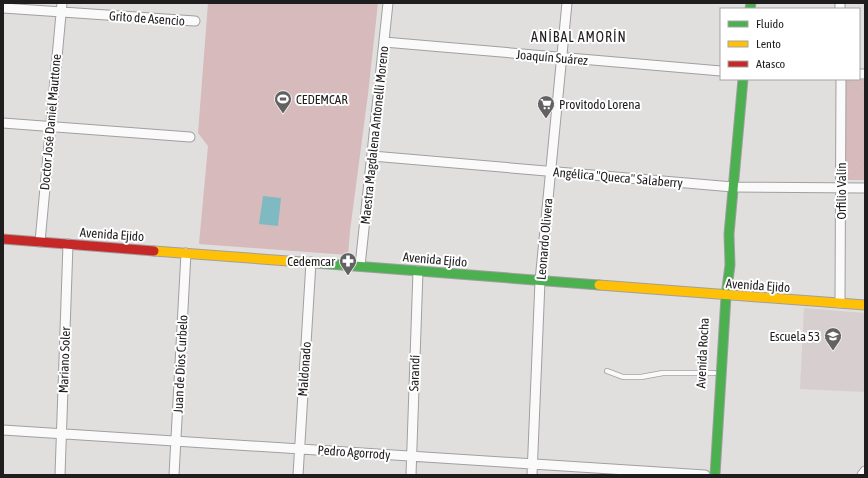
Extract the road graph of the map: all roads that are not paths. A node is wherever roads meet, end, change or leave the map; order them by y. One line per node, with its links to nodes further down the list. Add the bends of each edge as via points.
1 (388, 3): 6 (street, Maestra Magdalena Antonelli Moreno)
2 (567, 3): 7 (street, Leonardo Olivera)
3 (61, 7): 4 (street, Grito de Asencio); 5 (street, Grito de Asencio); 12 (street, Doctor José Daniel Mauttone)
4 (3, 8)
5 (195, 21)
6 (384, 42): 7 (street, Joaquín Suárez); 14 (street, Maestra Magdalena Antonelli Moreno)
7 (561, 58): 8 (street, Joaquín Suárez); 15 (street, Leonardo Olivera)
8 (720, 71)
9 (743, 80): 16 (street, Avenida Rocha)
10 (841, 80): 17 (street, Orfilio Valín)
11 (3, 123): 12 (street)
12 (50, 126): 13 (street); 20 (street, Doctor José Daniel Mauttone)
13 (190, 137)
14 (372, 156): 15 (street, Angélica "Queca" Salaberry); 24 (street, Maestra Magdalena Antonelli Moreno)
15 (550, 172): 16 (street, Angélica "Queca" Salaberry); 26 (street, Leonardo Olivera)
16 (733, 187): 17 (street, Angélica "Queca" Salaberry); 27 (street, Avenida Rocha, via 729,234 721,264)
17 (840, 188): 18 (street, Angélica "Queca" Salaberry); 28 (street, Orfilio Valín)
18 (865, 188)
19 (3, 239): 20 (street, Avenida Ejido)
20 (40, 242): 21 (street, Avenida Ejido)
21 (68, 244): 22 (street, Avenida Ejido); 33 (street, Mariano Soler)
22 (186, 252): 23 (street, Avenida Ejido); 34 (street, Juan de Dios Curbelo)
23 (311, 262): 24 (street, Avenida Ejido); 35 (street, Maldonado)
24 (360, 266): 25 (street, Avenida Ejido)
25 (418, 271): 26 (street, Avenida Ejido); 36 (street, Sarandí)
26 (540, 281): 27 (street, Avenida Ejido); 37 (street, Leonardo Olivera)
27 (722, 295): 28 (street, Avenida Ejido); 31 (street, Avenida Rocha); 45 (street, Avenida Rocha)
28 (840, 303): 29 (street, Avenida Ejido)
29 (865, 305)
30 (607, 371): 31 (lane, via 624,377 663,373)
31 (714, 373): 44 (street, Avenida Rocha)
32 (3, 430): 33 (street, Pedro Agorrody)
33 (62, 433): 34 (street, Pedro Agorrody); 39 (street, Mariano Soler)
34 (175, 441): 35 (street, Pedro Agorrody); 40 (street, Juan de Dios Curbelo)
35 (300, 449): 36 (street, Pedro Agorrody); 41 (street, Maldonado)
36 (412, 456): 37 (street, Pedro Agorrody); 42 (street, Sarandí)
37 (532, 464): 43 (street, Leonardo Olivera); 44 (street, Pedro Agorrody)
38 (865, 471): 46 (street)
39 (60, 475)
40 (174, 475)
41 (298, 475)
42 (411, 475)
43 (532, 475)
44 (707, 475)
45 (715, 475)
46 (862, 475)

